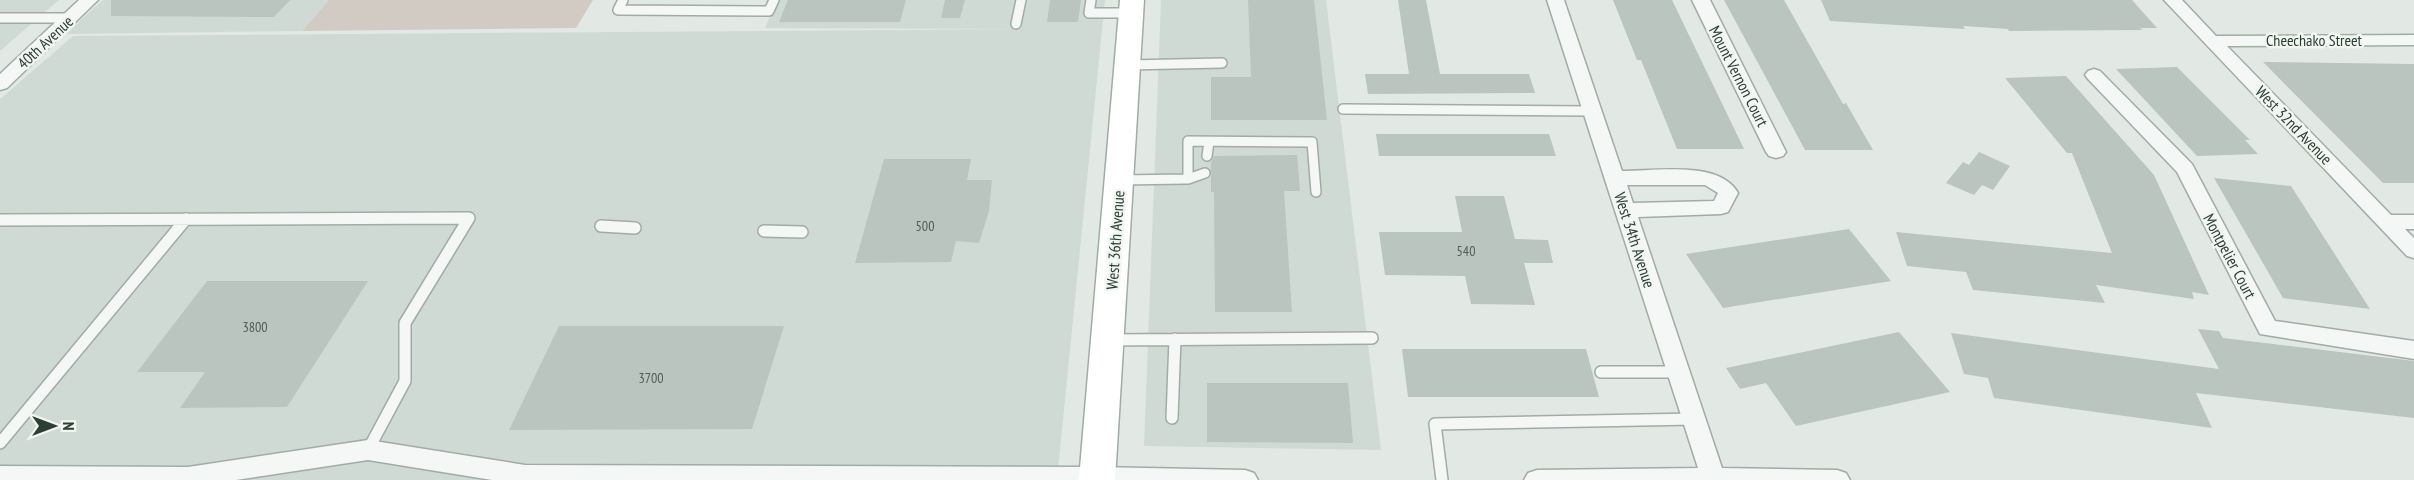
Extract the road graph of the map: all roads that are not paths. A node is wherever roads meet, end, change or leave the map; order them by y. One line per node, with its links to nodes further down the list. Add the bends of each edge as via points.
1 (89, 0): 17 (street, 40th Avenue)
2 (623, 0): 13 (lane, via 618,10)
3 (660, 0): 13 (lane)
4 (698, 0): 14 (lane)
5 (735, 0): 15 (lane)
6 (774, 0): 15 (lane, via 769,11)
7 (1020, 0): 18 (lane)
8 (1090, 0): 12 (lane, via 1089,13)
9 (1556, 0): 26 (street, West 34th Avenue)
10 (1701, 0): 28 (street, Mount Vernon Court)
11 (2172, 0): 20 (street, West 32nd Avenue)
12 (1131, 6): 22 (main road, West 36th Avenue)
13 (655, 10): 14 (lane)
14 (693, 10): 15 (lane)
15 (730, 10)
16 (0, 18): 17 (lane)
17 (71, 18): 24 (street, 40th Avenue)
18 (1016, 24)
19 (2414, 40): 20 (street, Cheechako Street)
20 (2213, 41): 38 (street, West 32nd Avenue)
21 (1222, 63): 22 (lane)
22 (1127, 66): 33 (main road, West 36th Avenue)
23 (2094, 75): 48 (street, Montpelier Court, via 2185,169 2268,328)
24 (0, 84)
25 (1343, 109): 26 (lane)
26 (1592, 111): 31 (street, West 34th Avenue)
27 (1209, 142): 29 (lane); 32 (lane, via 1188,141); 34 (lane, via 1312,142)
28 (1776, 152)
29 (1207, 156)
30 (1205, 173): 32 (lane)
31 (1614, 178): 35 (street, West 34th Avenue); 35 (street, via 1706,178 1726,188 1728,193 1721,207)
32 (1188, 179): 33 (lane)
33 (1119, 180): 47 (main road, West 36th Avenue)
34 (1316, 192)
35 (1625, 210): 50 (street, West 34th Avenue)
36 (186, 219): 37 (lane); 53 (lane); 54 (lane, via 469,218 405,323 405,381)
37 (0, 220)
38 (2387, 222): 39 (street); 44 (street, West 32nd Avenue)
39 (2414, 222)
40 (601, 226): 41 (lane)
41 (635, 228)
42 (764, 231): 43 (lane)
43 (802, 232)
44 (2414, 251)
45 (1372, 338): 46 (lane)
46 (1175, 339): 47 (lane); 51 (lane)
47 (1107, 340): 57 (main road, West 36th Avenue)
48 (2414, 350)
49 (1601, 372): 50 (lane)
50 (1678, 372): 52 (street, West 34th Avenue)
51 (1172, 418)
52 (1694, 419): 58 (street, West 34th Avenue); 60 (lane, via 1435,424)
53 (0, 443)
54 (368, 450): 55 (street, via 188,477); 56 (street, via 525,475)
55 (0, 476)
56 (803, 478): 57 (street)
57 (1097, 478): 59 (street)
58 (1714, 479): 61 (street); 62 (street)
59 (1245, 480)
60 (1442, 480)
61 (1537, 480)
62 (1837, 480)

